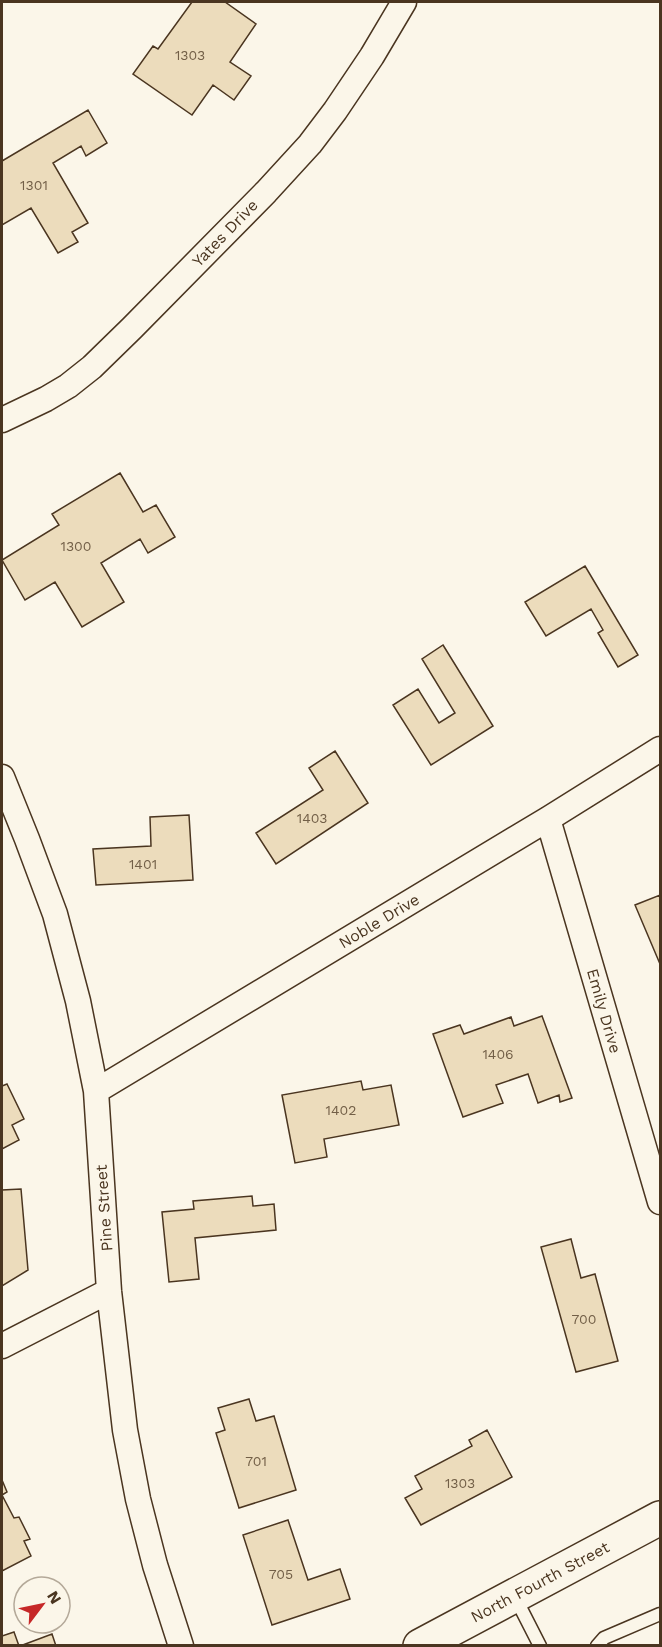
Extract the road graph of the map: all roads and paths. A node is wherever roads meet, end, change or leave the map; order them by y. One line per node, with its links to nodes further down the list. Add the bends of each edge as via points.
1 (404, 2): 2 (street, Yates Drive, via 335,111 266,192 92,367 46,399)
2 (2, 420)
3 (660, 749): 5 (street, Noble Drive)
4 (2, 777): 6 (street, Pine Street, via 55,914)
5 (548, 819): 6 (street, Noble Drive); 7 (street, Emily Drive)
6 (96, 1091): 8 (street, Pine Street)
7 (660, 1202)
8 (109, 1291): 9 (street); 13 (street, Pine Street, via 125,1430 138,1499)
9 (2, 1346)
10 (660, 1518): 11 (main road, North Fourth Street)
11 (515, 1596): 14 (main road, North Fourth Street); 15 (lane)
12 (660, 1614): 16 (lane, via 604,1638)
13 (181, 1646)
14 (420, 1646)
15 (540, 1646)
16 (597, 1646)

